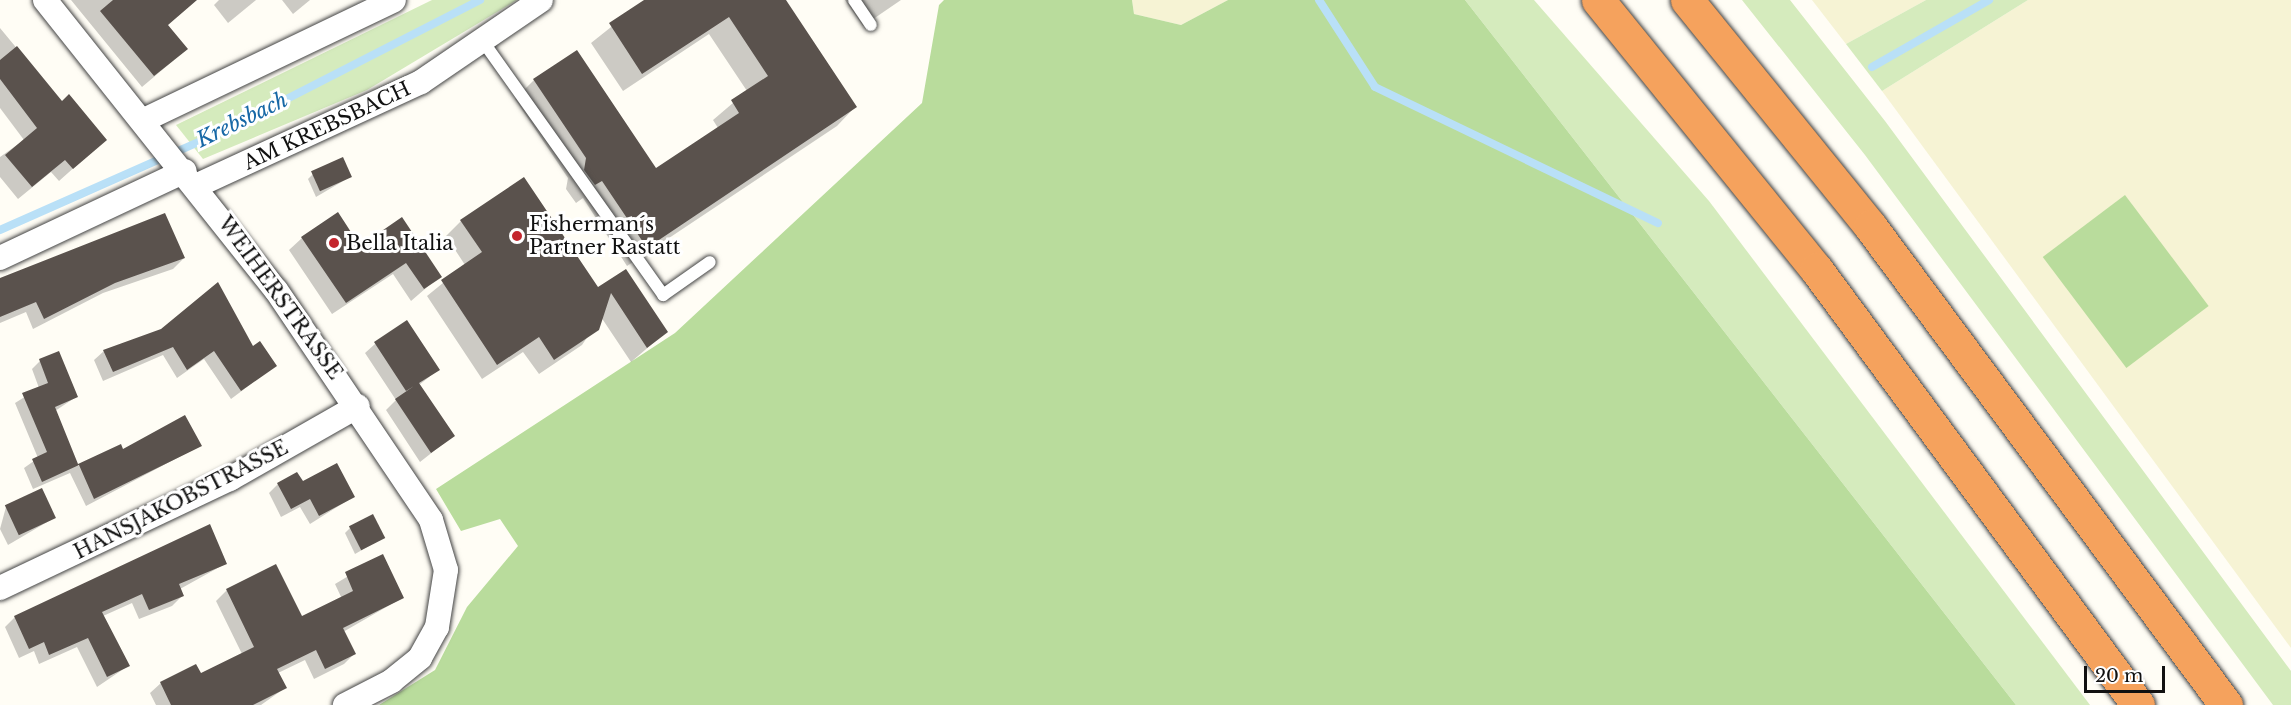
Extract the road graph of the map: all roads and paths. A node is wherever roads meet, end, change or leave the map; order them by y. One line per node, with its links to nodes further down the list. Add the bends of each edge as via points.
1 (45, 0): 9 (street, WEIHERSTRASSE)
2 (394, 0): 9 (street)
3 (541, 0): 8 (street, AM KREBSBACH)
4 (854, 0): 7 (lane)
5 (1598, 0): 16 (highway, via 1816,269)
6 (1687, 0): 17 (highway, via 1877,235)
7 (871, 25)
8 (482, 40): 10 (street, AM KREBSBACH, via 378,106); 12 (lane, via 663,295)
9 (144, 120): 10 (street, WEIHERSTRASSE)
10 (182, 166): 11 (street, AM KREBSBACH); 13 (street, WEIHERSTRASSE)
11 (0, 258)
12 (710, 262)
13 (358, 406): 14 (street, HANSJAKOBSTRASSE, via 230,478); 15 (street, WEIHERSTRASSE, via 420,497 441,546 446,596 437,627 420,658 392,681)
14 (0, 588)
15 (345, 705)
16 (2138, 705)
17 (2226, 705)

